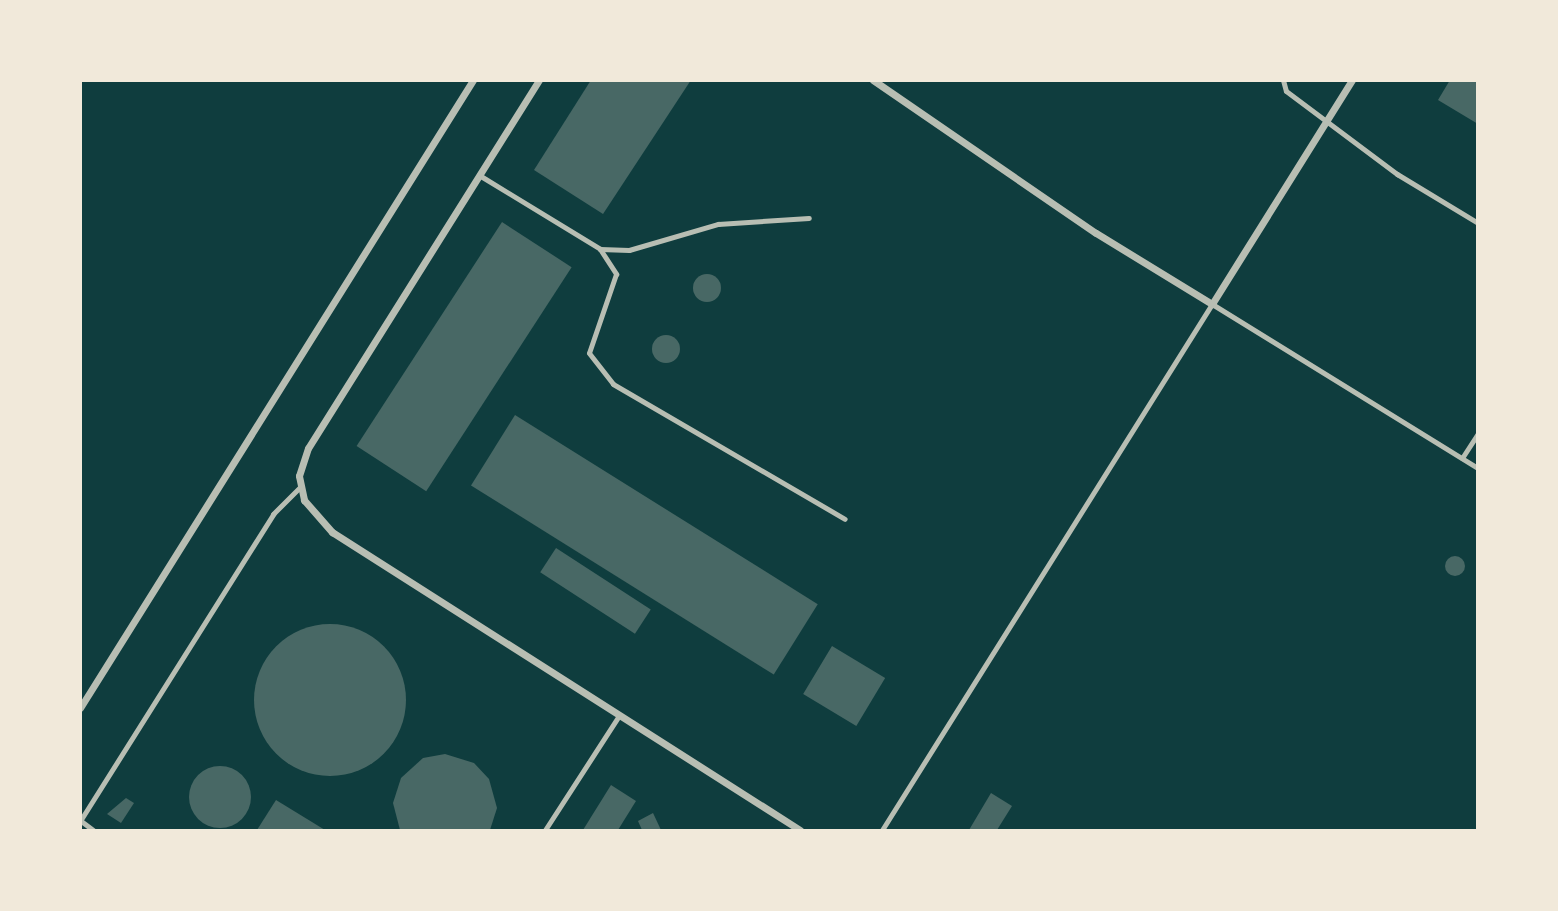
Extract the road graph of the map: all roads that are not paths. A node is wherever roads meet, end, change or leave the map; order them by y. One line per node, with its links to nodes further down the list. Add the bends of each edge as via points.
1 (473, 80): 17 (street)
2 (539, 80): 7 (street)
3 (873, 80): 11 (street, via 1096,233)
4 (1283, 80): 6 (lane, via 1286,90)
5 (1352, 80): 6 (street)
6 (1326, 121): 9 (lane); 11 (street)
7 (479, 175): 10 (lane); 15 (street, via 308,448)
8 (809, 218): 10 (lane, via 718,224 629,250)
9 (1478, 223)
10 (600, 249): 16 (lane, via 616,274 589,354 613,384)
11 (1212, 304): 13 (lane); 23 (lane)
12 (1478, 433): 13 (lane)
13 (1462, 458): 14 (lane)
14 (1478, 468)
15 (301, 486): 18 (street, via 304,500 332,532); 19 (lane, via 272,514)
16 (845, 519)
17 (80, 708)
18 (618, 717): 21 (lane); 22 (street)
19 (81, 821): 20 (lane)
20 (93, 831)
21 (545, 831)
22 (800, 831)
23 (882, 831)

